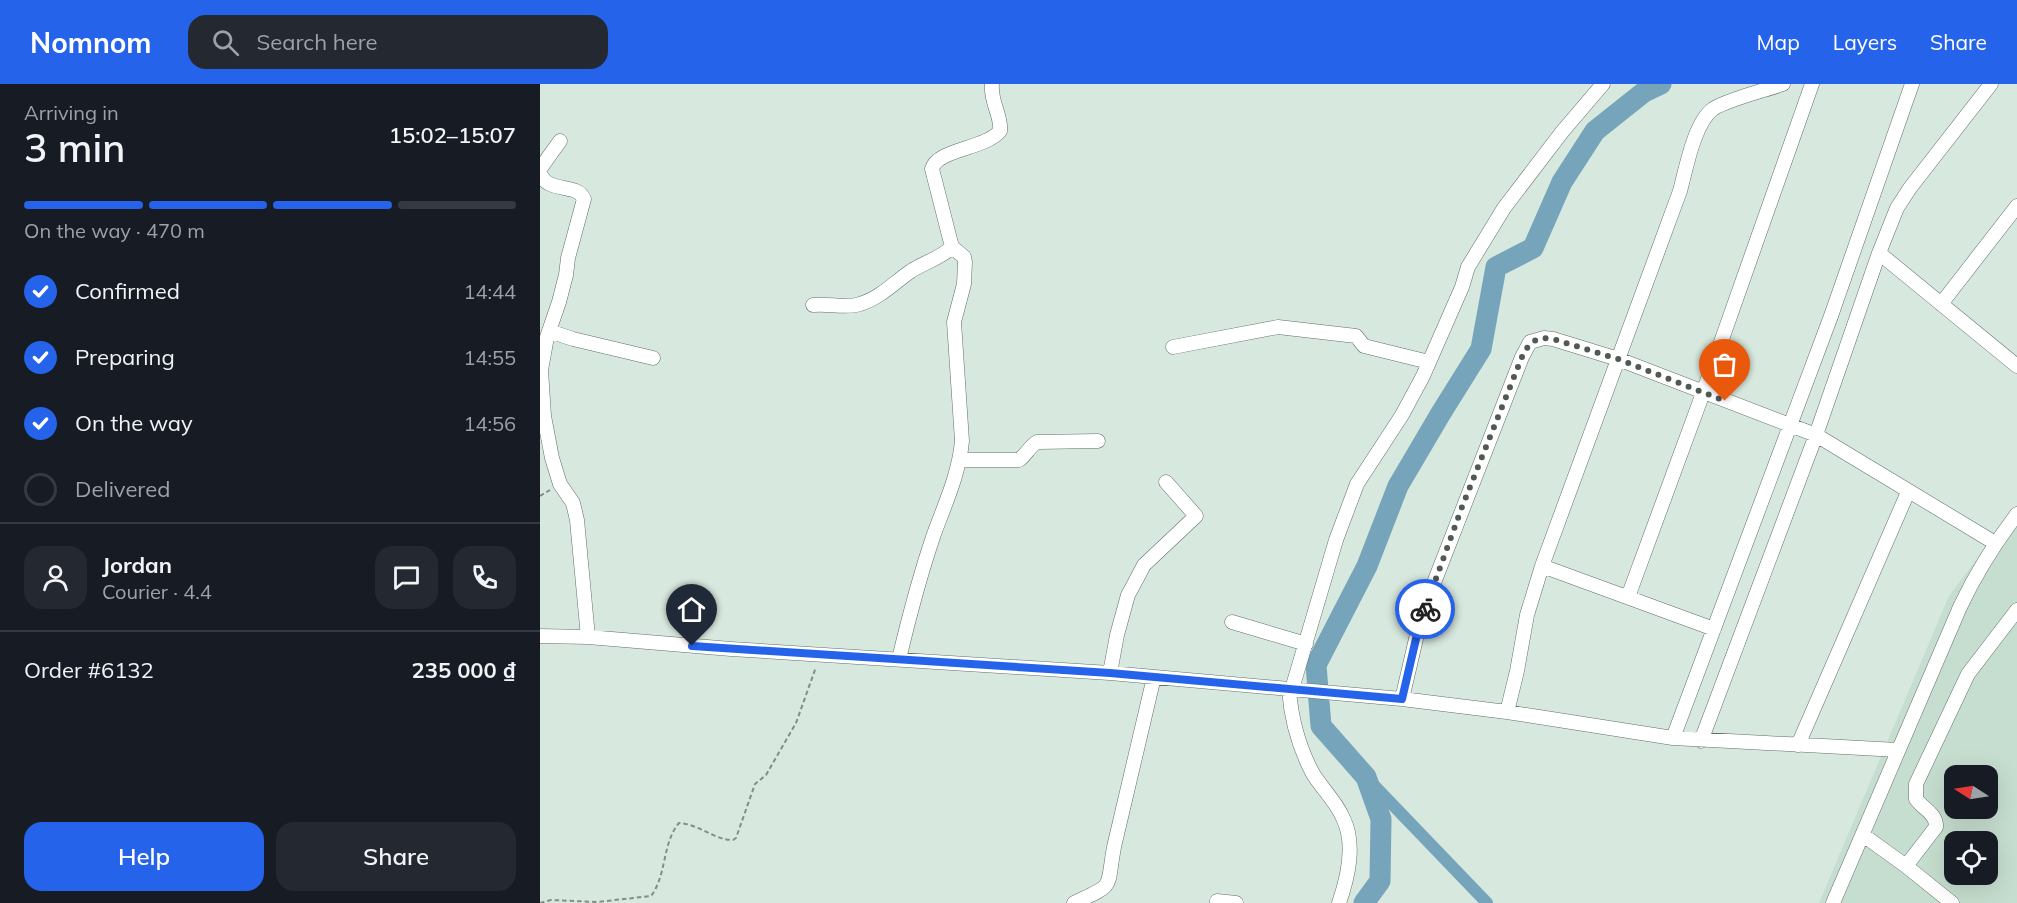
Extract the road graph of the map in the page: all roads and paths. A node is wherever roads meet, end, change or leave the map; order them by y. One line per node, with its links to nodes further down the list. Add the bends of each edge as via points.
1 (992, 84): 10 (street, via 1000,131 989,141 937,160 932,166)
2 (1603, 84): 19 (street, via 1488,232 1468,267)
3 (1783, 84): 18 (street, via 1713,109 1703,121)
4 (1812, 84): 20 (street)
5 (1912, 84): 21 (street)
6 (1991, 84): 11 (street, via 1903,198)
7 (560, 141): 8 (street)
8 (540, 171): 14 (street, via 550,185 579,192 584,199)
9 (2017, 206): 12 (street)
10 (952, 247): 13 (street, via 860,305); 24 (street, via 965,262 954,322 961,407)
11 (1878, 253): 12 (street); 22 (street)
12 (1941, 304): 17 (street)
13 (813, 305)
14 (549, 331): 16 (street); 35 (street, via 543,355 542,399 552,458 577,520)
15 (1173, 347): 19 (street, via 1278,327 1356,336 1364,346)
16 (653, 358)
17 (2014, 358)
18 (1618, 359): 20 (street); 29 (street); 42 (street, via 1544,338 1530,342 1430,593)
19 (1429, 362): 36 (street, via 1402,415 1357,484 1336,540)
20 (1703, 393): 21 (street); 30 (street)
21 (1789, 425): 22 (street); 33 (street)
22 (1816, 435): 26 (street); 45 (street)
23 (1098, 441): 24 (street, via 1037,442 1019,460)
24 (959, 460): 38 (street, via 918,583)
25 (1166, 482): 39 (street, via 1196,516 1144,566 1134,584 1117,635)
26 (1908, 492): 28 (street); 46 (street)
27 (2017, 513): 28 (street)
28 (1995, 543): 47 (street, via 1960,607)
29 (1542, 566): 30 (street); 43 (street, via 1527,615)
30 (1628, 597): 33 (street)
31 (2017, 610): 49 (street, via 1968,674 1916,784 1916,799 1935,818 1936,827)
32 (1232, 622): 36 (street)
33 (1714, 629): 44 (street)
34 (540, 636): 35 (street)
35 (588, 637): 37 (street)
36 (1306, 644): 41 (street)
37 (819, 655): 38 (street); 51 (path, via 796,723 766,775 755,784 736,838 723,839 680,823 670,840 651,896)
38 (899, 659): 39 (street)
39 (1110, 673): 40 (street)
40 (1154, 677): 41 (street); 52 (street, via 1111,874 1104,888)
41 (1292, 689): 42 (street); 54 (street, via 1292,714 1299,746 1347,829 1347,878)
42 (1402, 699): 43 (street)
43 (1507, 712): 44 (street)
44 (1673, 738): 45 (street)
45 (1701, 741): 46 (street)
46 (1798, 745): 47 (street)
47 (1898, 750): 48 (street)
48 (1863, 835): 49 (street); 55 (street)
49 (1906, 866): 56 (street)
50 (1216, 902): 53 (street)
51 (540, 903)
52 (1074, 903)
53 (1236, 903)
54 (1339, 903)
55 (1833, 903)
56 (1952, 903)

